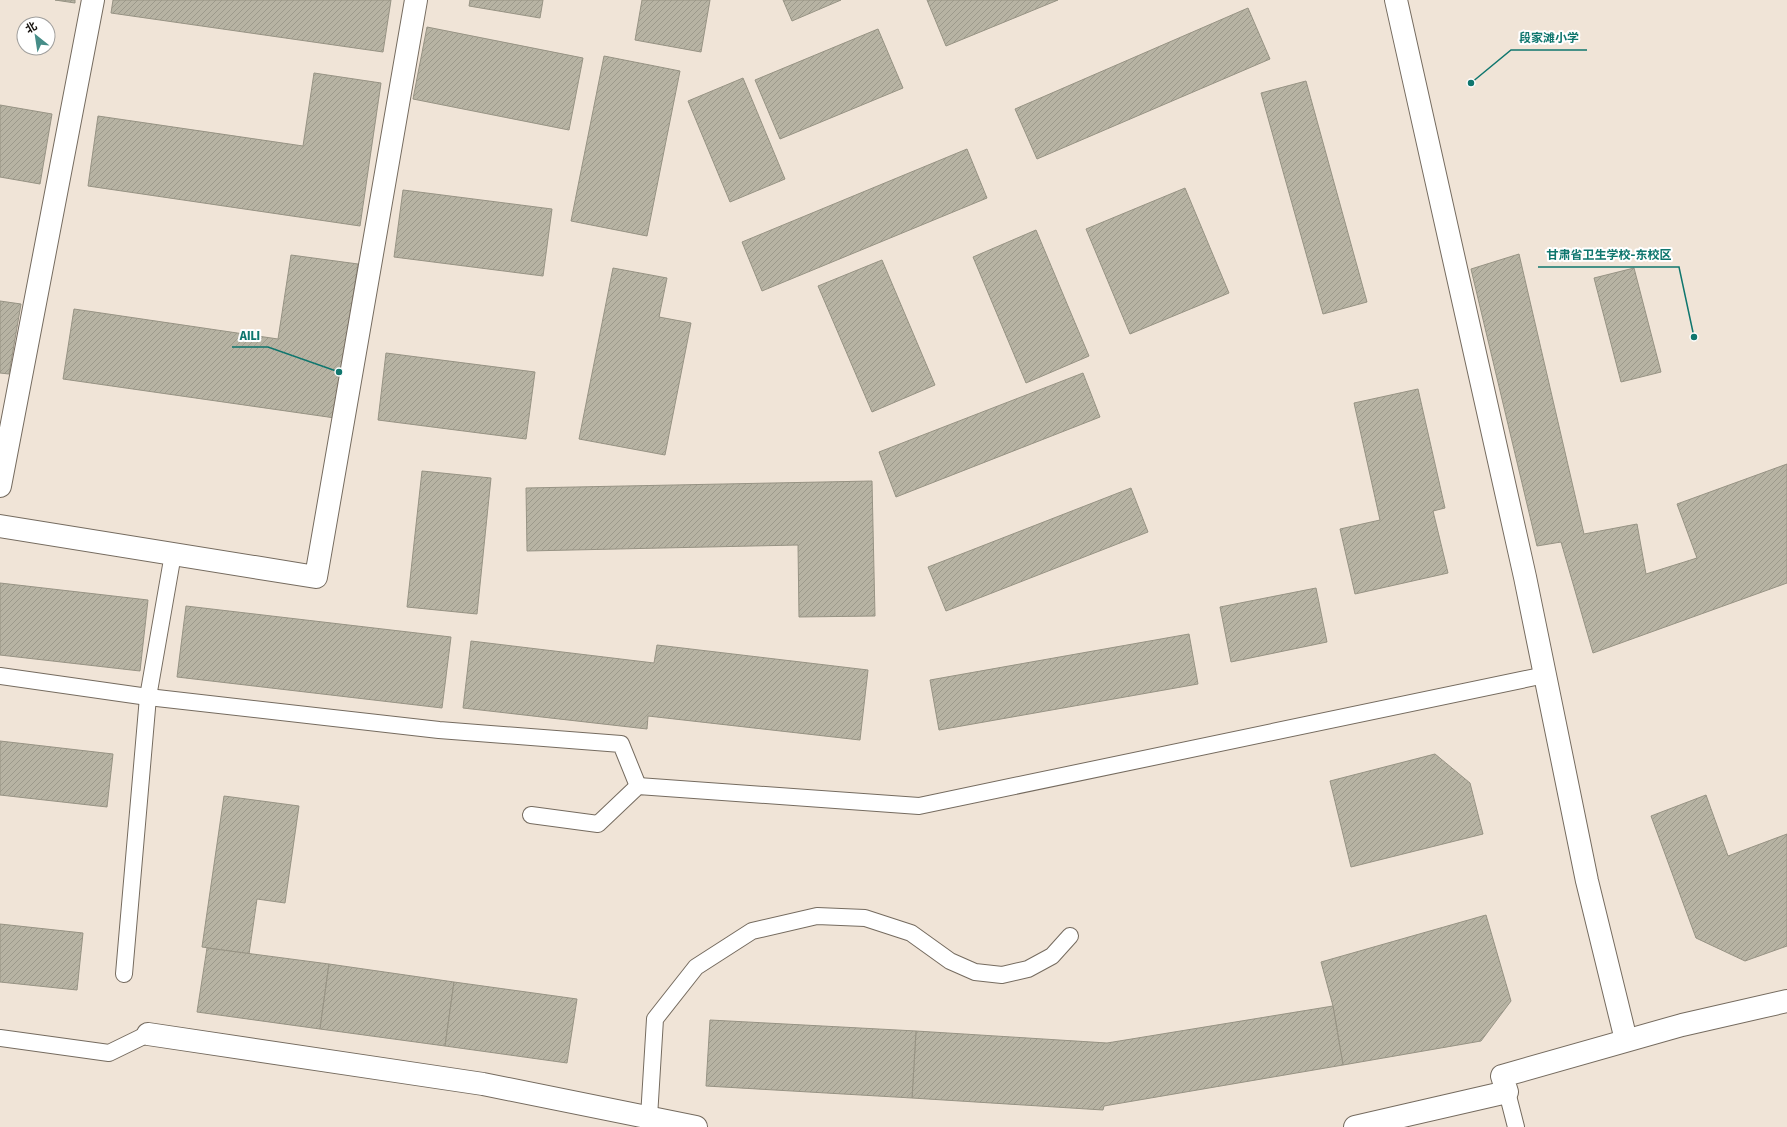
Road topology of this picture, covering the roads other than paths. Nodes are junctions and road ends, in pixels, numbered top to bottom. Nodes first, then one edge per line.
1 (92, 0) edge
2 (416, 0) edge
3 (1396, 0) edge
4 (0, 486) edge
5 (0, 526) edge
6 (173, 554) junction
7 (1545, 675) junction
8 (0, 676) edge
9 (148, 697) junction
10 (638, 786) junction
11 (531, 815) dead end
12 (1070, 936) dead end
13 (124, 974) dead end
14 (1787, 1001) edge
15 (148, 1034) joint
16 (0, 1038) edge
17 (1626, 1040) junction
18 (1507, 1092) junction
19 (649, 1117) junction
20 (696, 1127) edge
21 (1355, 1127) edge
22 (1516, 1127) edge

1 - 4 street
2 - 6 street
3 - 7 street
5 - 6 street
6 - 9 lane
7 - 10 lane
7 - 17 street
8 - 9 lane
9 - 10 lane
9 - 13 lane
10 - 11 lane
12 - 19 lane
14 - 17 street
15 - 16 lane
15 - 19 street
17 - 18 street
18 - 21 street
18 - 22 lane
19 - 20 street

